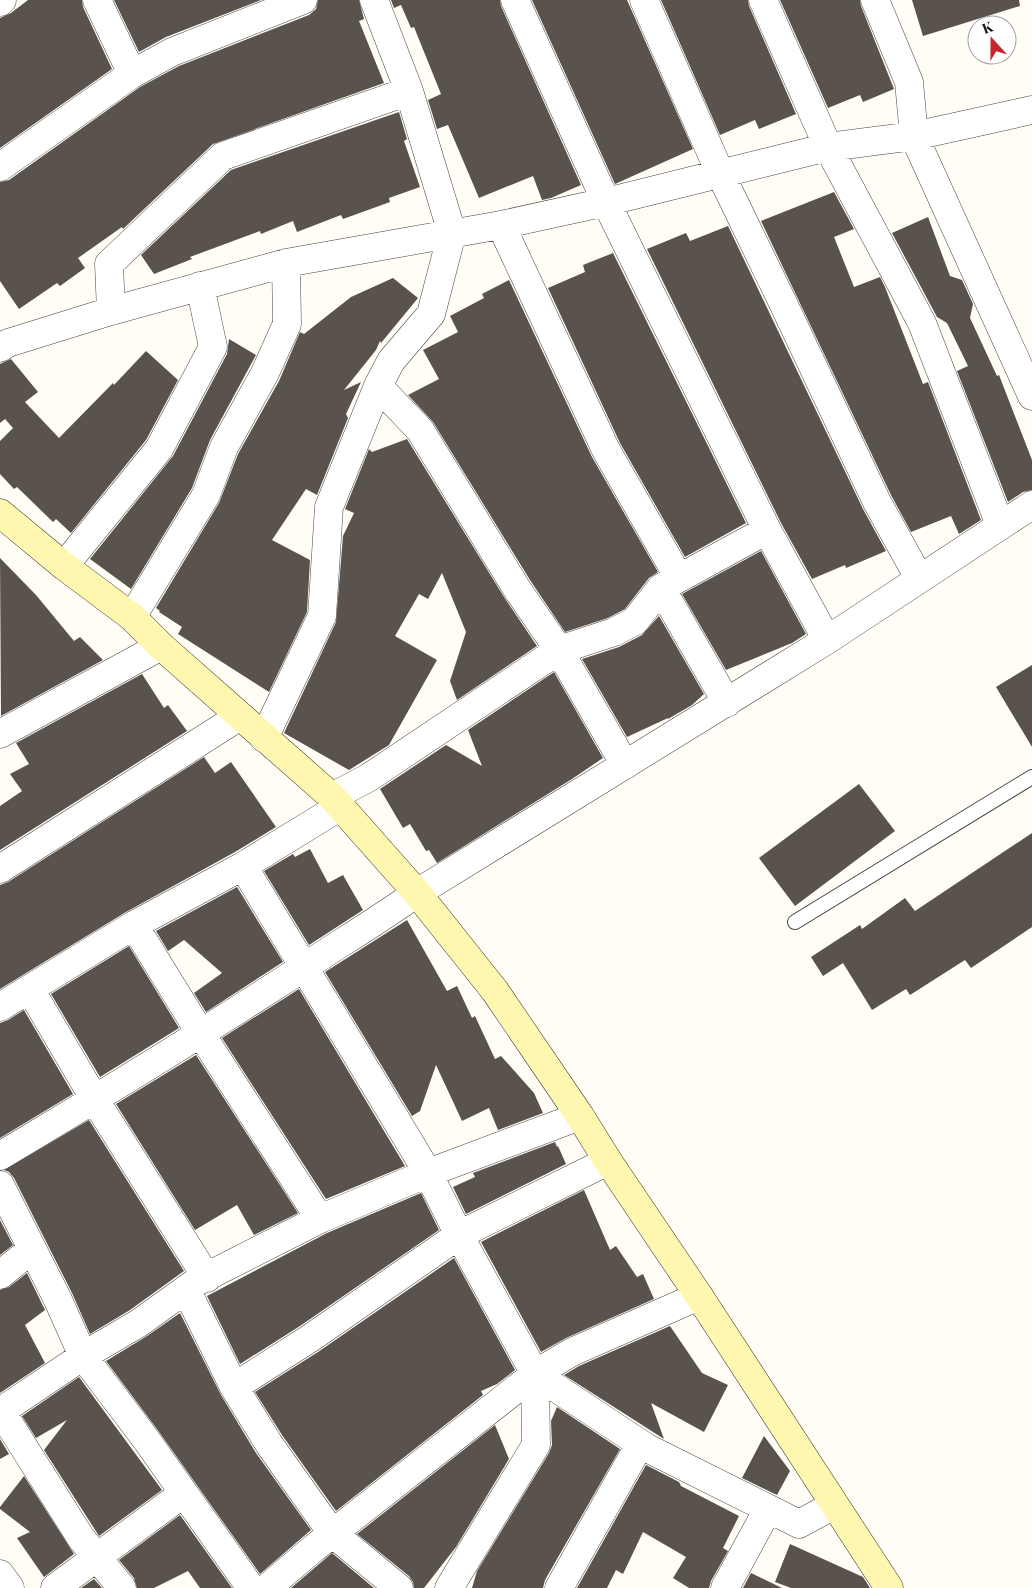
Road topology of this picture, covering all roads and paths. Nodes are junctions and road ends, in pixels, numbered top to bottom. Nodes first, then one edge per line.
1 (97, 0) edge
2 (304, 0) edge
3 (374, 0) edge
4 (515, 0) edge
5 (644, 0) edge
6 (763, 0) edge
7 (875, 0) edge
8 (132, 74) junction
9 (409, 91) junction
10 (1032, 110) edge
11 (914, 136) junction
12 (828, 147) junction
13 (0, 167) edge
14 (720, 173) junction
15 (606, 202) junction
16 (501, 225) junction
17 (452, 233) junction
18 (286, 263) junction
19 (200, 286) junction
20 (111, 311) junction
21 (3, 341) edge
22 (378, 386) junction
23 (1032, 396) edge
24 (1032, 505) edge
25 (0, 514) edge
26 (1000, 525) junction
27 (767, 530) junction
28 (64, 566) junction
29 (919, 578) junction
30 (670, 583) junction
31 (132, 618) junction
32 (827, 640) junction
33 (161, 646) junction
34 (559, 650) junction
35 (727, 703) junction
36 (240, 716) junction
37 (3, 725) edge
38 (264, 738) junction
39 (625, 765) junction
40 (1032, 776) edge
41 (337, 801) junction
42 (243, 866) junction
43 (0, 869) edge
44 (417, 893) junction
45 (795, 922) dead end
46 (134, 925) junction
47 (304, 968) junction
48 (30, 989) junction
49 (0, 1007) edge
50 (201, 1034) junction
51 (95, 1100) junction
52 (580, 1116) junction
53 (0, 1156) edge
54 (608, 1161) junction
55 (428, 1173) junction
56 (0, 1185) edge
57 (320, 1218) junction
58 (459, 1235) junction
59 (32, 1249) junction
60 (0, 1274) edge
61 (196, 1283) junction
62 (699, 1296) junction
63 (83, 1356) junction
64 (535, 1374) junction
65 (234, 1387) junction
66 (0, 1411) edge
67 (640, 1444) junction
68 (184, 1493) junction
69 (834, 1505) junction
70 (768, 1509) junction
71 (332, 1533) junction
72 (97, 1556) junction
73 (0, 1574) edge
74 (884, 1586) edge
75 (10, 1588) edge
76 (55, 1588) edge
77 (122, 1588) edge
78 (251, 1588) edge
79 (267, 1588) edge
80 (399, 1588) edge
81 (448, 1588) edge
82 (559, 1588) edge
83 (725, 1588) edge

1 - 8 street
2 - 8 street
3 - 9 street
4 - 15 street
5 - 14 street
6 - 12 street
7 - 11 street
8 - 13 street
9 - 17 street
9 - 20 street
10 - 11 street
11 - 12 street
11 - 23 street
12 - 14 street
12 - 26 street
14 - 15 street
14 - 29 street
15 - 16 street
15 - 27 street
16 - 17 street
16 - 30 street
17 - 18 street
17 - 22 street
18 - 19 street
18 - 31 street
19 - 20 street
19 - 28 street
20 - 21 street
22 - 34 street
22 - 38 street
24 - 26 street
25 - 28 main road
26 - 29 street
27 - 30 street
27 - 32 street
28 - 31 main road
29 - 32 street
30 - 34 street
30 - 35 street
31 - 33 main road
32 - 35 street
33 - 36 main road
33 - 37 street
34 - 39 street
34 - 41 street
35 - 39 street
36 - 38 main road
36 - 43 street
38 - 41 main road
39 - 44 street
40 - 45 lane
41 - 42 street
41 - 44 main road
42 - 46 street
42 - 47 street
44 - 47 street
44 - 52 main road
46 - 48 street
46 - 50 street
47 - 50 street
47 - 55 street
48 - 49 street
48 - 51 street
50 - 51 street
50 - 57 street
51 - 53 street
51 - 61 street
52 - 54 main road
52 - 55 street
54 - 58 street
54 - 62 main road
55 - 57 street
55 - 58 street
56 - 59 street
57 - 61 street
58 - 64 street
58 - 65 street
59 - 60 street
59 - 63 street
61 - 63 street
61 - 65 street
62 - 64 street
62 - 69 main road
63 - 66 street
63 - 68 street
64 - 67 street
64 - 71 street
64 - 81 street
65 - 71 street
66 - 72 street
67 - 70 street
67 - 82 street
68 - 72 street
68 - 78 street
69 - 70 street
69 - 74 main road
70 - 83 street
71 - 79 street
71 - 80 street
72 - 76 street
72 - 77 street
73 - 75 street

